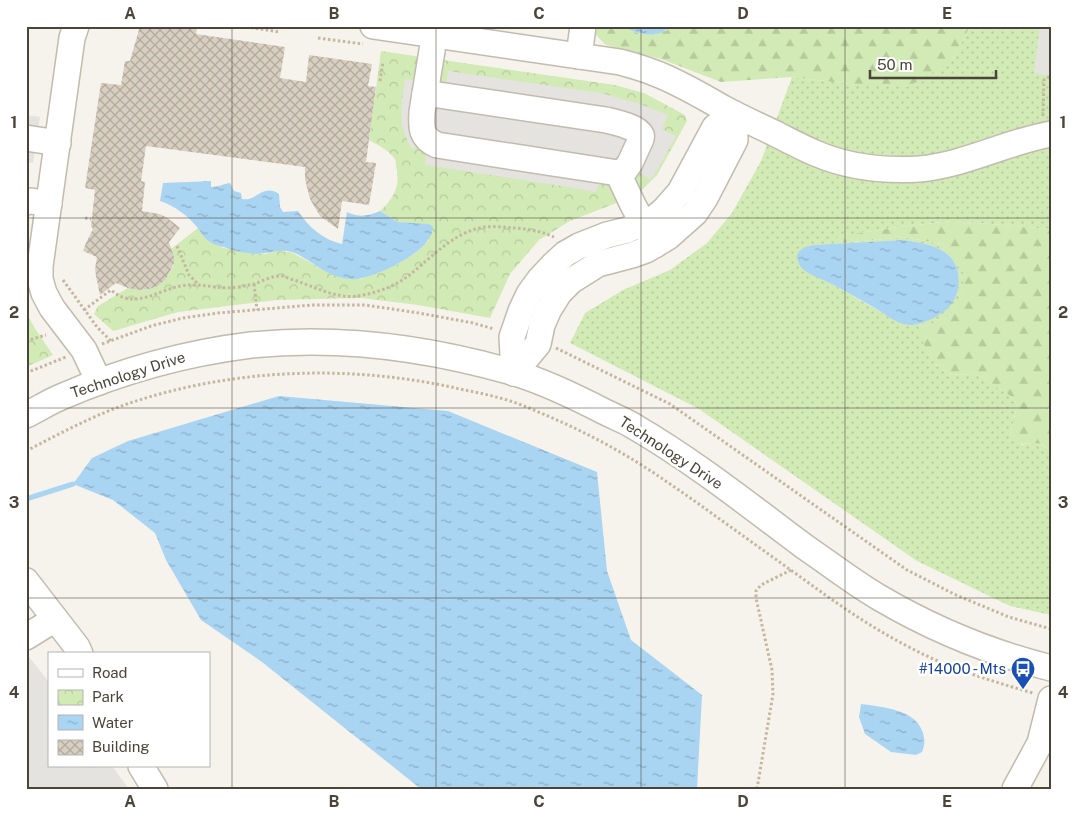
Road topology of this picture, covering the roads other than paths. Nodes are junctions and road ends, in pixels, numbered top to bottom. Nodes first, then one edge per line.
1 (76, 26) edge
2 (373, 26) edge
3 (583, 26) edge
4 (436, 31) edge
5 (579, 56) junction
6 (425, 93) junction
7 (734, 114) junction
8 (1047, 127) edge
9 (26, 138) edge
10 (58, 143) junction
11 (618, 172) junction
12 (38, 203) edge
13 (643, 223) junction
14 (655, 245) junction
15 (514, 373) junction
16 (100, 382) junction
17 (26, 415) edge
18 (26, 580) edge
19 (55, 620) junction
20 (26, 637) edge
21 (79, 652) edge
22 (1051, 668) edge
23 (1046, 697) edge
24 (141, 768) edge
25 (155, 789) edge
26 (1015, 789) edge

1 - 10 street
2 - 4 street
3 - 5 street
4 - 5 street
4 - 6 street
5 - 7 street
6 - 11 street
6 - 11 street
7 - 8 street
7 - 13 street
7 - 14 street
9 - 10 street
10 - 12 street
11 - 13 street
12 - 16 street
13 - 14 street
13 - 15 street
14 - 15 street
15 - 16 street, Technology Drive
15 - 22 street, Technology Drive
16 - 17 street, Technology Drive
18 - 19 street
19 - 20 street
19 - 21 street
23 - 26 street
24 - 25 street

